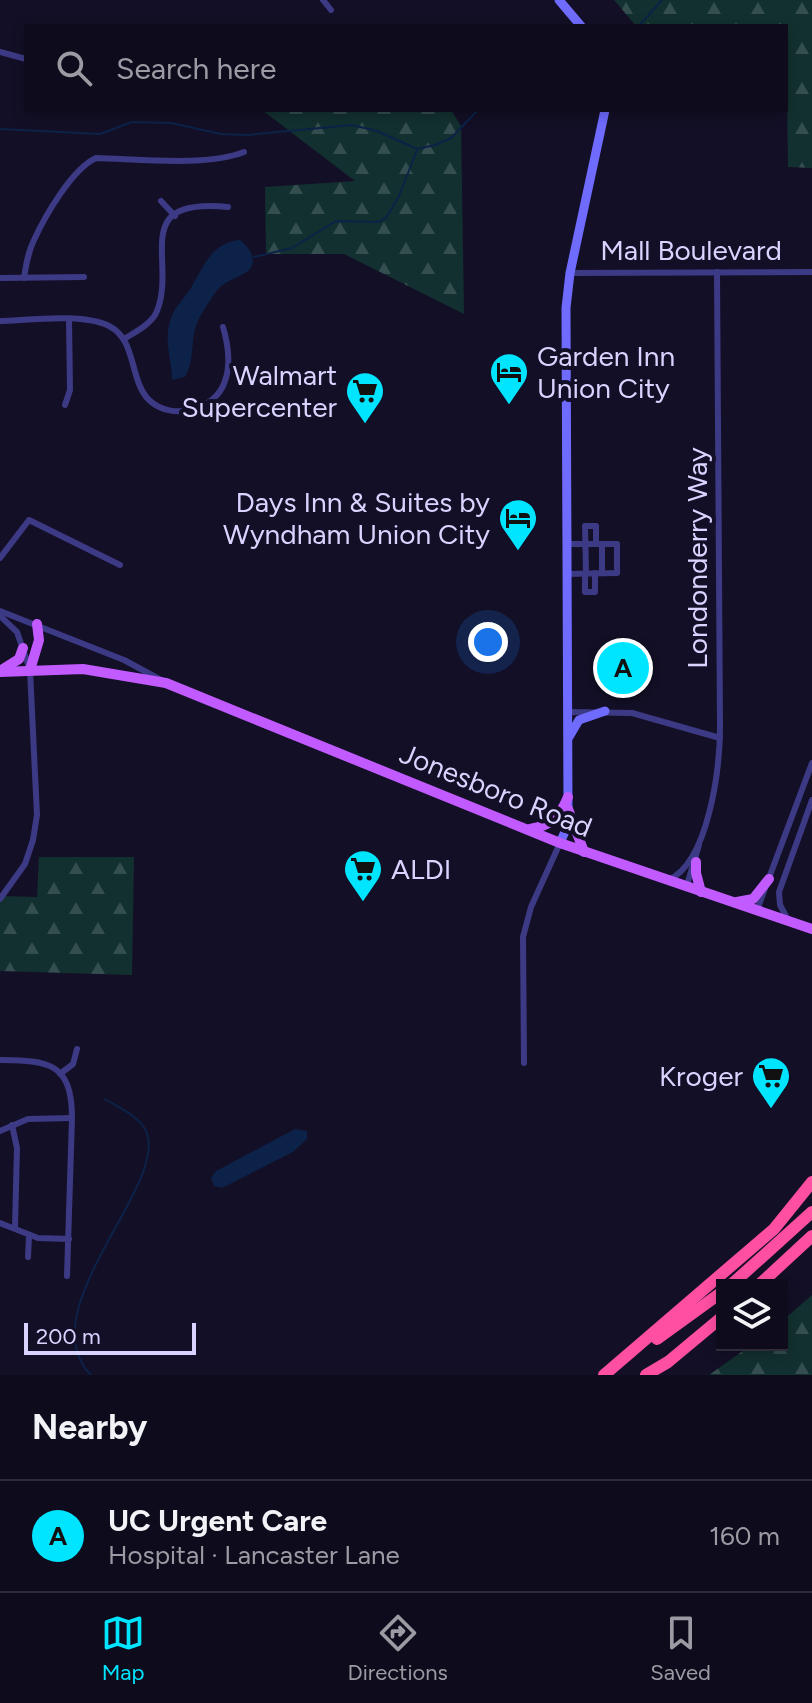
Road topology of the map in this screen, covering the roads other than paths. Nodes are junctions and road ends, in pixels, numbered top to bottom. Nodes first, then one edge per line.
1 (323, 0) edge
2 (559, 0) edge
3 (331, 10) dead end
4 (579, 24) edge
5 (0, 52) edge
6 (24, 58) edge
7 (605, 112) edge
8 (244, 152) dead end
9 (72, 180) junction
10 (82, 186) dead end
11 (161, 201) dead end
12 (228, 207) dead end
13 (175, 216) junction
14 (717, 272) junction
15 (812, 272) edge
16 (570, 273) junction
17 (84, 277) dead end
18 (0, 278) edge
19 (24, 278) junction
20 (69, 320) junction
21 (0, 321) edge
22 (223, 327) dead end
23 (124, 339) junction
24 (65, 405) dead end
25 (566, 544) junction
26 (586, 544) junction
27 (599, 544) junction
28 (0, 558) edge
29 (120, 565) dead end
30 (586, 573) junction
31 (599, 573) junction
32 (566, 574) junction
33 (0, 613) edge
34 (37, 624) junction
35 (23, 648) junction
36 (30, 670) junction
37 (0, 671) edge
38 (166, 683) junction
39 (605, 711) junction
40 (567, 712) junction
41 (720, 738) junction
42 (567, 740) junction
43 (812, 763) edge
44 (812, 800) edge
45 (568, 803) junction
46 (528, 830) junction
47 (700, 841) junction
48 (560, 843) junction
49 (584, 852) junction
50 (696, 862) junction
51 (769, 879) junction
52 (667, 881) junction
53 (686, 888) junction
54 (701, 892) junction
55 (0, 899) edge
56 (734, 903) junction
57 (757, 910) junction
58 (788, 921) junction
59 (812, 929) edge
60 (77, 1049) dead end
61 (0, 1060) edge
62 (524, 1063) dead end
63 (60, 1074) junction
64 (72, 1118) junction
65 (12, 1125) junction
66 (0, 1131) edge
67 (812, 1182) edge
68 (812, 1212) edge
69 (0, 1223) edge
70 (15, 1227) junction
71 (29, 1236) junction
72 (69, 1239) junction
73 (809, 1240) edge
74 (28, 1257) dead end
75 (67, 1276) dead end
76 (738, 1279) edge
77 (766, 1279) edge
78 (716, 1296) edge
79 (716, 1322) edge
80 (604, 1375) edge
81 (646, 1375) edge

1 - 3 street
2 - 4 street
5 - 6 street
7 - 16 street
8 - 9 street
9 - 10 street
9 - 19 street
11 - 13 street
12 - 13 street
13 - 23 street
14 - 15 street, Mall Boulevard
14 - 16 street, Mall Boulevard
14 - 41 street, Londonderry Way
16 - 25 street
17 - 19 street
18 - 19 street
20 - 21 street
20 - 23 street
20 - 24 street
22 - 23 street
25 - 26 street
25 - 32 street
26 - 27 street
26 - 27 street
26 - 30 street
27 - 31 street
27 - 31 street
28 - 29 street
30 - 31 street
30 - 31 street
30 - 32 street
32 - 40 street
33 - 34 street, Jonesboro Road
33 - 35 street, Jonesboro Road
34 - 36 main road
34 - 38 street, Jonesboro Road
35 - 36 street, Jonesboro Road
35 - 37 main road
36 - 37 main road
36 - 38 main road, Jonesboro Road
36 - 55 street
38 - 46 main road, Jonesboro Road
39 - 40 street
39 - 41 street
39 - 42 street
40 - 42 street
41 - 47 street, Londonderry Way
42 - 45 street
43 - 51 street
44 - 58 street
45 - 46 main road
45 - 48 street
45 - 49 main road
46 - 48 main road, Jonesboro Road
47 - 50 street, Londonderry Way
47 - 52 street, Londonderry Way
48 - 49 main road, Jonesboro Road
48 - 62 street
49 - 52 main road, Jonesboro Road
50 - 53 street, Londonderry Way
50 - 54 main road
51 - 56 main road
51 - 57 street
52 - 53 main road, Jonesboro Road
53 - 54 main road, Jonesboro Road
54 - 56 main road, Jonesboro Road
56 - 57 main road, Jonesboro Road
57 - 58 main road, Jonesboro Road
58 - 59 main road, Jonesboro Road
60 - 63 street
61 - 63 street
63 - 64 street
64 - 65 street
64 - 72 street
65 - 66 street
65 - 70 street
67 - 80 highway
68 - 76 highway
69 - 70 street
70 - 71 street
71 - 72 street
71 - 74 street
72 - 75 street
73 - 77 highway
78 - 80 highway
79 - 81 highway

